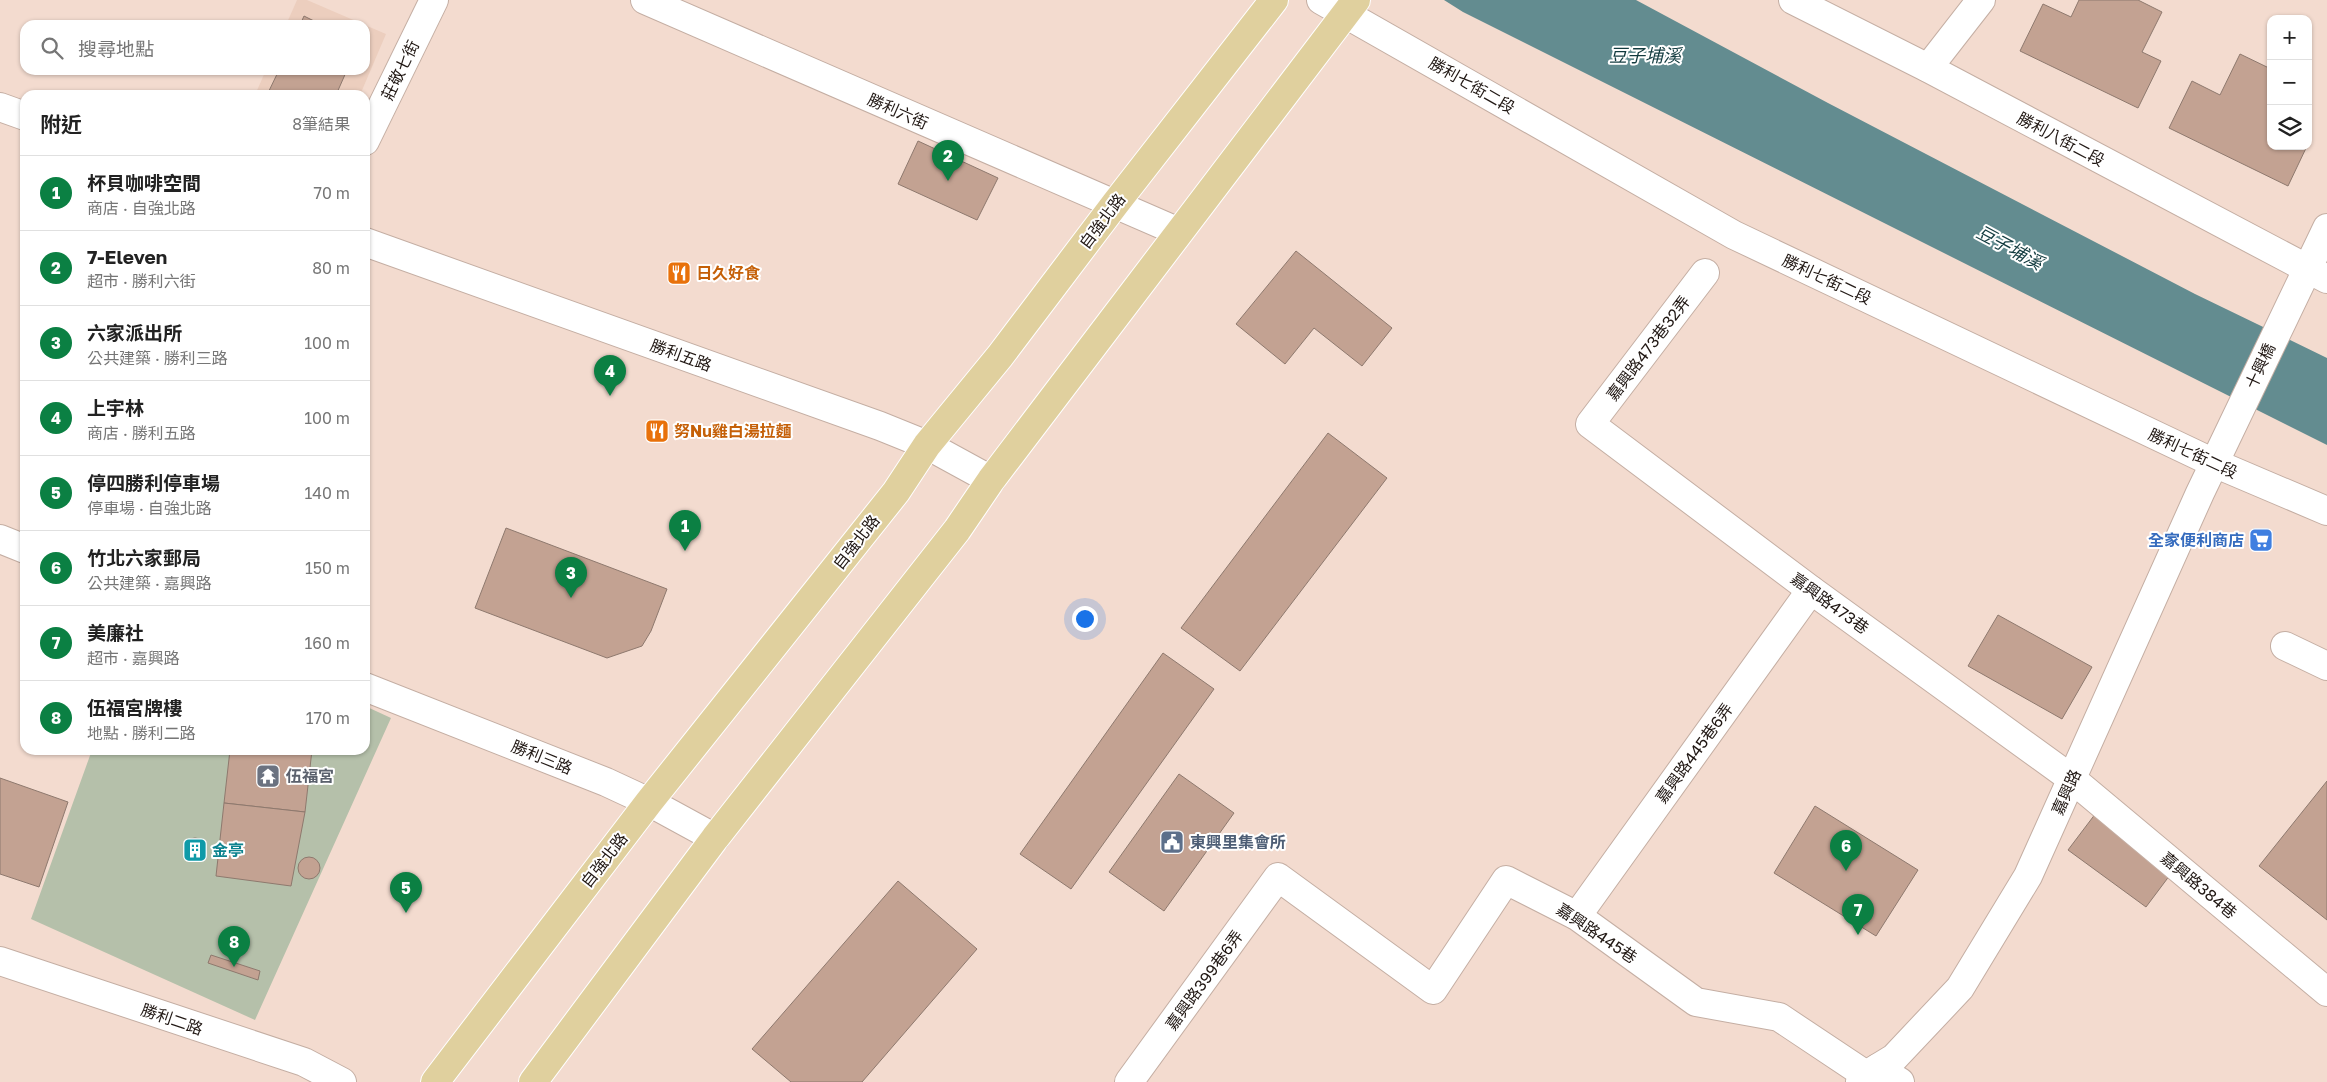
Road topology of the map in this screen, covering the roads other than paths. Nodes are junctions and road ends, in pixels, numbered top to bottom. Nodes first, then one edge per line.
1 (434, 0) edge
2 (644, 0) edge
3 (1274, 0) edge
4 (1321, 0) edge
5 (1794, 0) edge
6 (1981, 0) edge
7 (1350, 7) edge
8 (1928, 68) junction
9 (0, 107) edge
10 (20, 114) edge
11 (370, 131) edge
12 (1115, 204) junction
13 (2327, 228) edge
14 (1179, 232) junction
15 (370, 244) edge
16 (1705, 273) dead end
17 (2316, 274) edge
18 (1590, 424) joint
19 (927, 445) junction
20 (2214, 463) junction
21 (991, 480) junction
22 (2327, 511) edge
23 (0, 539) edge
24 (20, 547) edge
25 (1811, 590) junction
26 (2285, 646) dead end
27 (2327, 666) edge
28 (370, 689) edge
29 (2072, 779) junction
30 (649, 802) junction
31 (715, 838) junction
32 (1278, 878) joint
33 (1577, 916) junction
34 (0, 961) edge
35 (2327, 992) edge
36 (1876, 1077) edge
37 (342, 1082) edge
38 (435, 1082) edge
39 (533, 1082) edge
40 (1129, 1082) edge

1 - 11 street, 莊敬七街
2 - 12 street, 勝利六街
3 - 12 main road, 自強北路
4 - 7 street, 勝利七街二段
5 - 8 street, 勝利八街二段
6 - 8 street
7 - 14 main road
7 - 20 street, 勝利七街二段
8 - 17 street, 勝利八街二段
9 - 10 street
12 - 14 street, 勝利六街
12 - 19 main road, 自強北路
13 - 17 street
14 - 21 main road
15 - 19 street, 勝利五路
16 - 18 street, 嘉興路473巷32弄
17 - 20 street, 十興橋
18 - 25 street, 嘉興路473巷
19 - 21 street, 勝利五路
19 - 30 main road, 自強北路
20 - 22 street, 勝利七街二段
20 - 29 street, 嘉興路
21 - 31 main road
23 - 24 street
25 - 29 street, 嘉興路473巷
25 - 33 street, 嘉興路445巷6弄
26 - 27 street
28 - 30 street, 勝利三路
29 - 35 street, 嘉興路384巷
29 - 36 street, 嘉興路
30 - 31 street, 勝利三路
30 - 38 main road, 自強北路
31 - 39 main road
32 - 33 street, 嘉興路445巷
32 - 40 street, 嘉興路399巷6弄
33 - 36 street, 嘉興路445巷
34 - 37 street, 勝利二路

